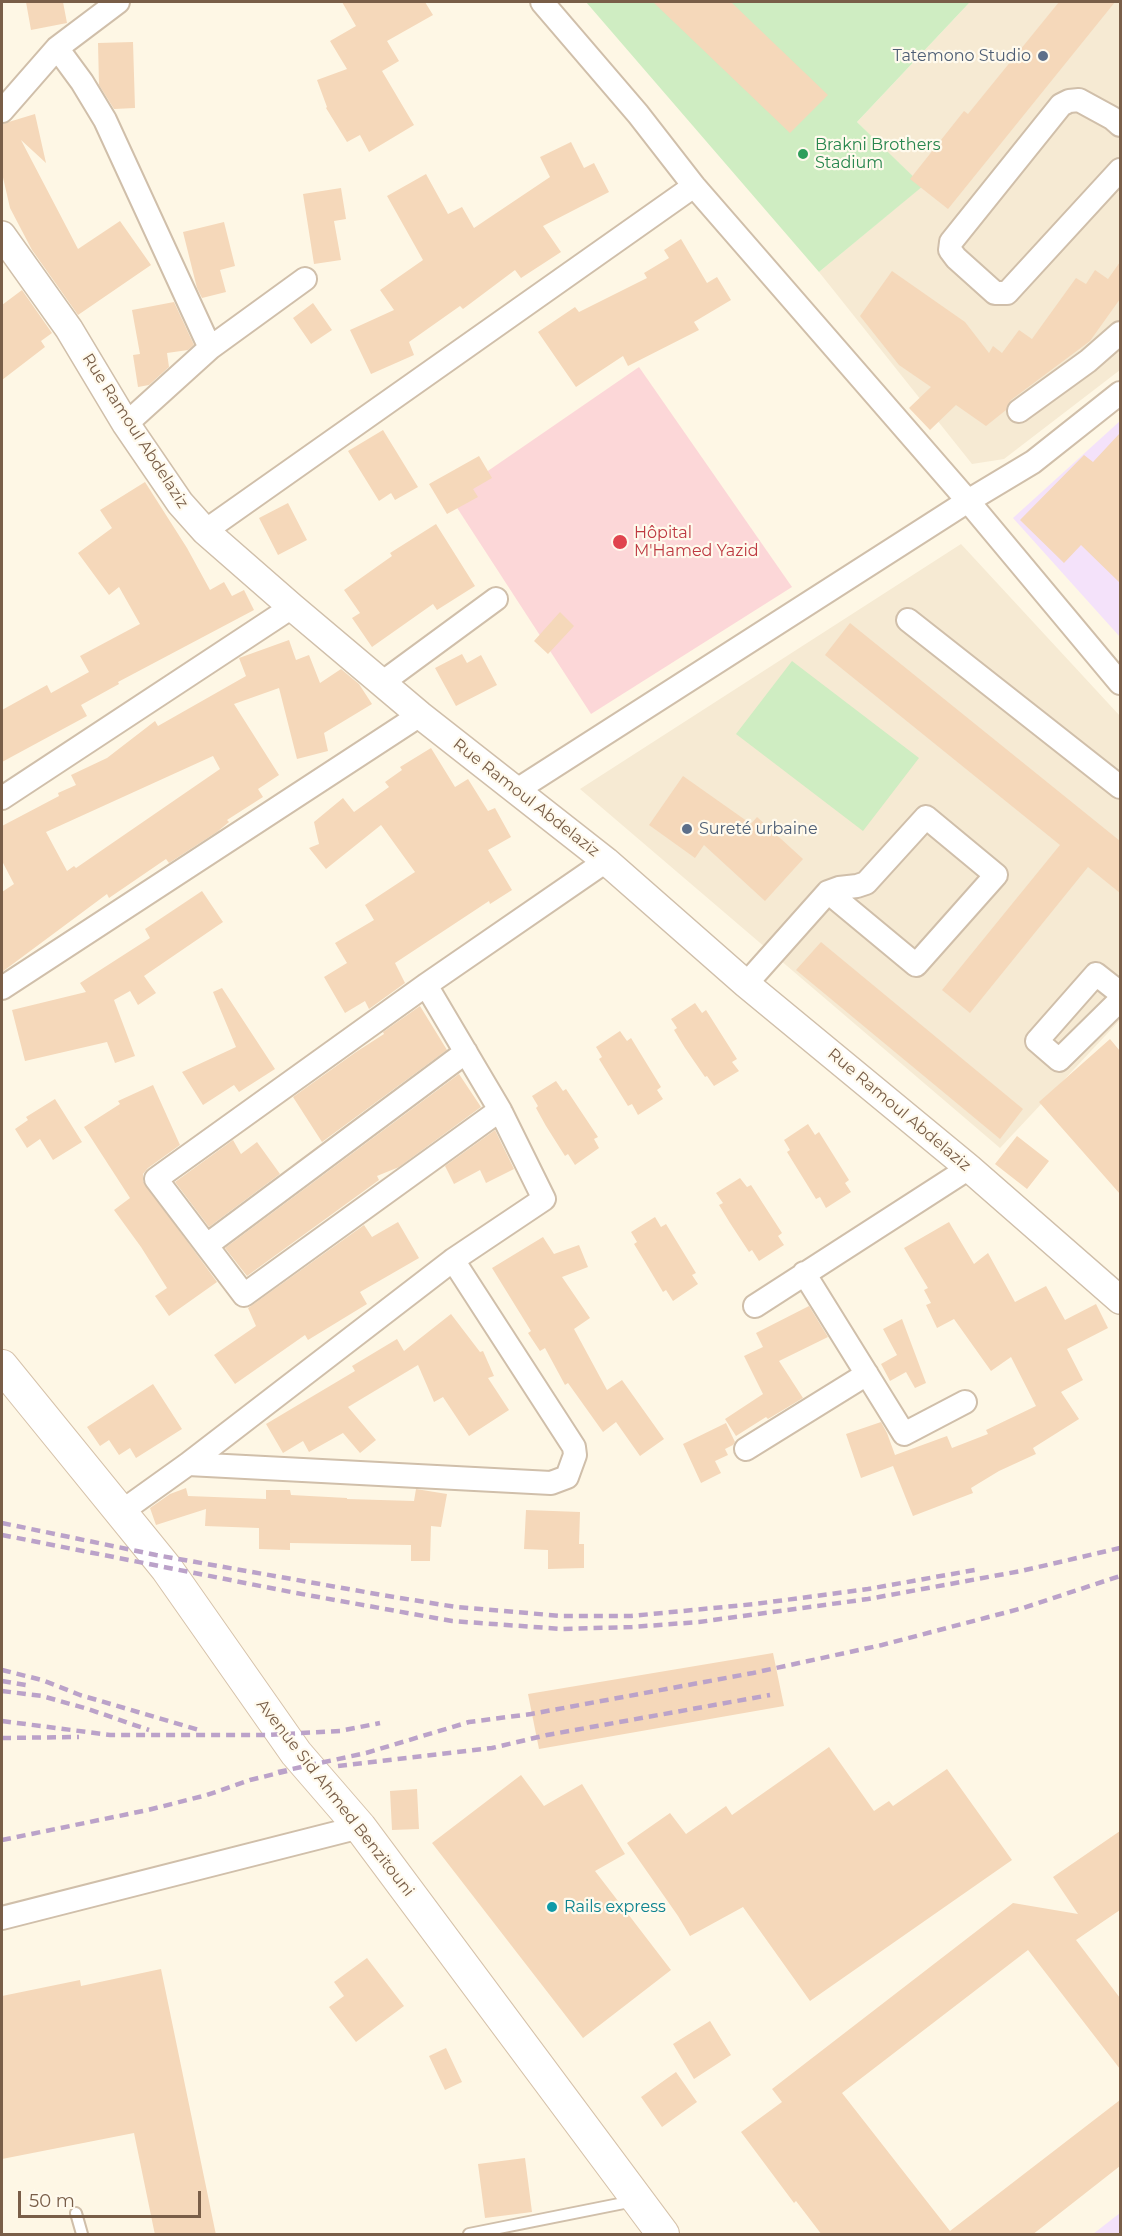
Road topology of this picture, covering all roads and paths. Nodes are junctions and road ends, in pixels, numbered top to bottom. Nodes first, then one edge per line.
1 (118, 2) edge
2 (542, 2) edge
3 (57, 48) junction
4 (2, 111) edge
5 (1118, 117) edge
6 (1120, 170) edge
7 (694, 186) junction
8 (2, 235) edge
9 (304, 279) dead end
10 (1120, 333) edge
11 (210, 348) junction
12 (1120, 393) edge
13 (1019, 411) dead end
14 (126, 424) junction
15 (968, 501) junction
16 (205, 531) junction
17 (496, 599) dead end
18 (292, 607) junction
19 (908, 620) dead end
20 (383, 682) junction
21 (1120, 683) edge
22 (420, 715) junction
23 (1120, 787) edge
24 (518, 790) junction
25 (2, 798) edge
26 (606, 861) junction
27 (828, 892) junction
28 (747, 984) junction
29 (426, 985) junction
30 (2, 988) edge
31 (1120, 993) edge
32 (1120, 1000) edge
33 (466, 1052) junction
34 (500, 1110) junction
35 (969, 1168) junction
36 (207, 1245) junction
37 (453, 1260) junction
38 (804, 1273) junction
39 (1120, 1300) edge
40 (755, 1306) dead end
41 (2, 1366) edge
42 (867, 1374) junction
43 (965, 1402) dead end
44 (746, 1449) dead end
45 (188, 1464) junction
46 (121, 1512) junction
47 (360, 1827) junction
48 (2, 1918) edge
49 (638, 2201) junction
50 (76, 2213) dead end
51 (491, 2232) edge
52 (82, 2235) edge
53 (470, 2235) edge
54 (663, 2235) edge

1 - 3 street
2 - 7 street
3 - 4 street
3 - 11 street
5 - 6 street
7 - 15 street
7 - 16 street
8 - 14 street, Rue Ramoul Abdelaziz
9 - 11 street
10 - 13 street
11 - 14 street
12 - 15 street
14 - 16 street, Rue Ramoul Abdelaziz
15 - 21 street
15 - 24 street
16 - 18 street, Rue Ramoul Abdelaziz
17 - 20 street
18 - 20 street, Rue Ramoul Abdelaziz
18 - 25 street
19 - 23 street
20 - 22 street, Rue Ramoul Abdelaziz
22 - 24 street, Rue Ramoul Abdelaziz
22 - 30 street
24 - 26 street, Rue Ramoul Abdelaziz
26 - 28 street, Rue Ramoul Abdelaziz
26 - 29 street
27 - 27 street
27 - 28 street
28 - 35 street, Rue Ramoul Abdelaziz
29 - 33 street
29 - 36 street
31 - 32 street
33 - 34 street
33 - 36 street
34 - 36 street
34 - 37 street
35 - 38 street
35 - 39 street, Rue Ramoul Abdelaziz
37 - 45 street
37 - 45 street
38 - 40 street
38 - 42 street
41 - 46 main road, Avenue Sid Ahmed Benzitouni
42 - 43 street
42 - 44 street
45 - 46 street
46 - 47 main road, Avenue Sid Ahmed Benzitouni
47 - 48 street
47 - 49 main road, Avenue Sid Ahmed Benzitouni
49 - 51 lane
49 - 54 main road, Avenue Sid Ahmed Benzitouni
50 - 52 lane
51 - 53 lane

